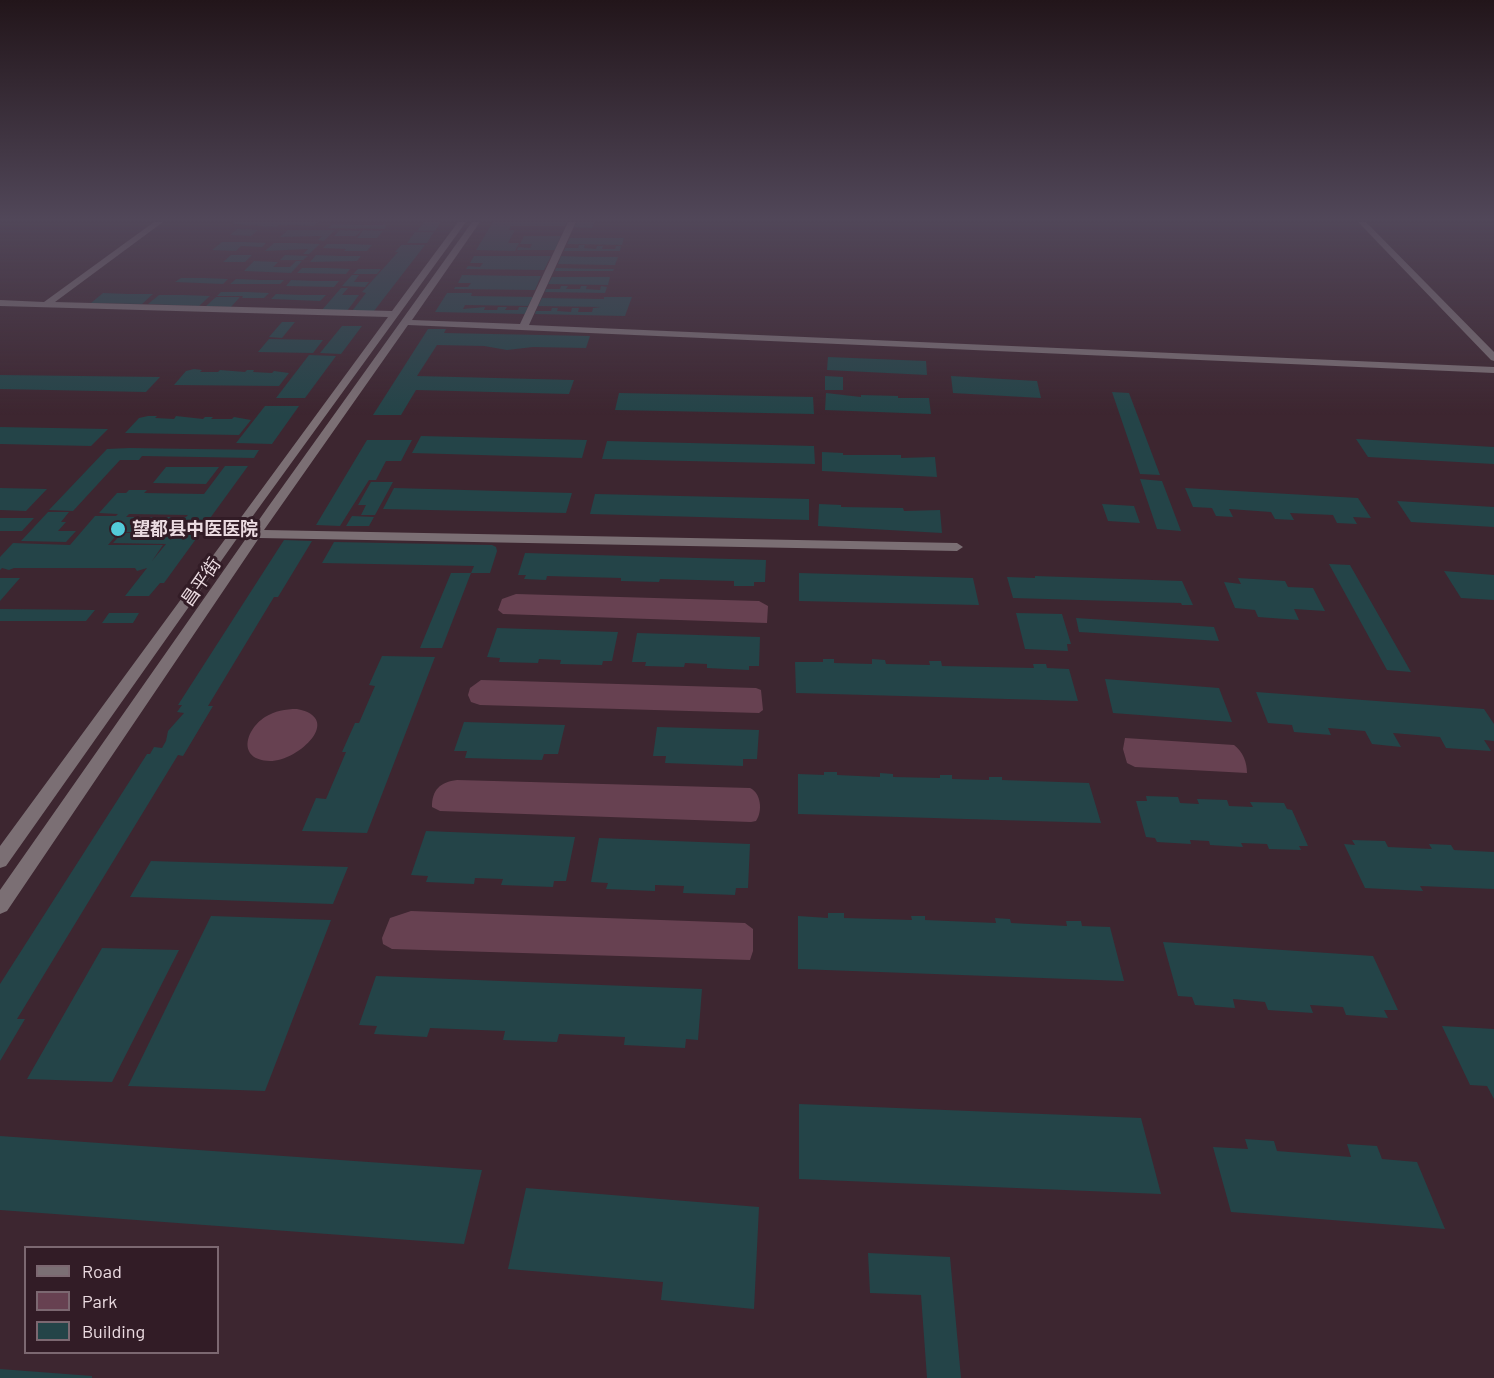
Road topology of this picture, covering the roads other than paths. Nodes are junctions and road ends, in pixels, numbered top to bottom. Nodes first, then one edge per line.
1 (70, 286) edge
2 (420, 286) edge
3 (425, 286) edge
4 (542, 286) edge
5 (1424, 286) edge
6 (0, 303) edge
7 (46, 304) junction
8 (400, 318) junction
9 (523, 328) junction
10 (1494, 358) edge
11 (1494, 370) edge
12 (256, 534) junction
13 (957, 547) dead end
14 (0, 860) edge
15 (0, 905) edge

1 - 7 street
2 - 8 street, 昌平街
3 - 8 street, 昌平街
4 - 9 street
5 - 10 street
6 - 7 street
7 - 8 street
8 - 9 street
8 - 12 street, 昌平街
8 - 14 street, 昌平街
9 - 11 street
12 - 13 street
12 - 15 street, 昌平街

